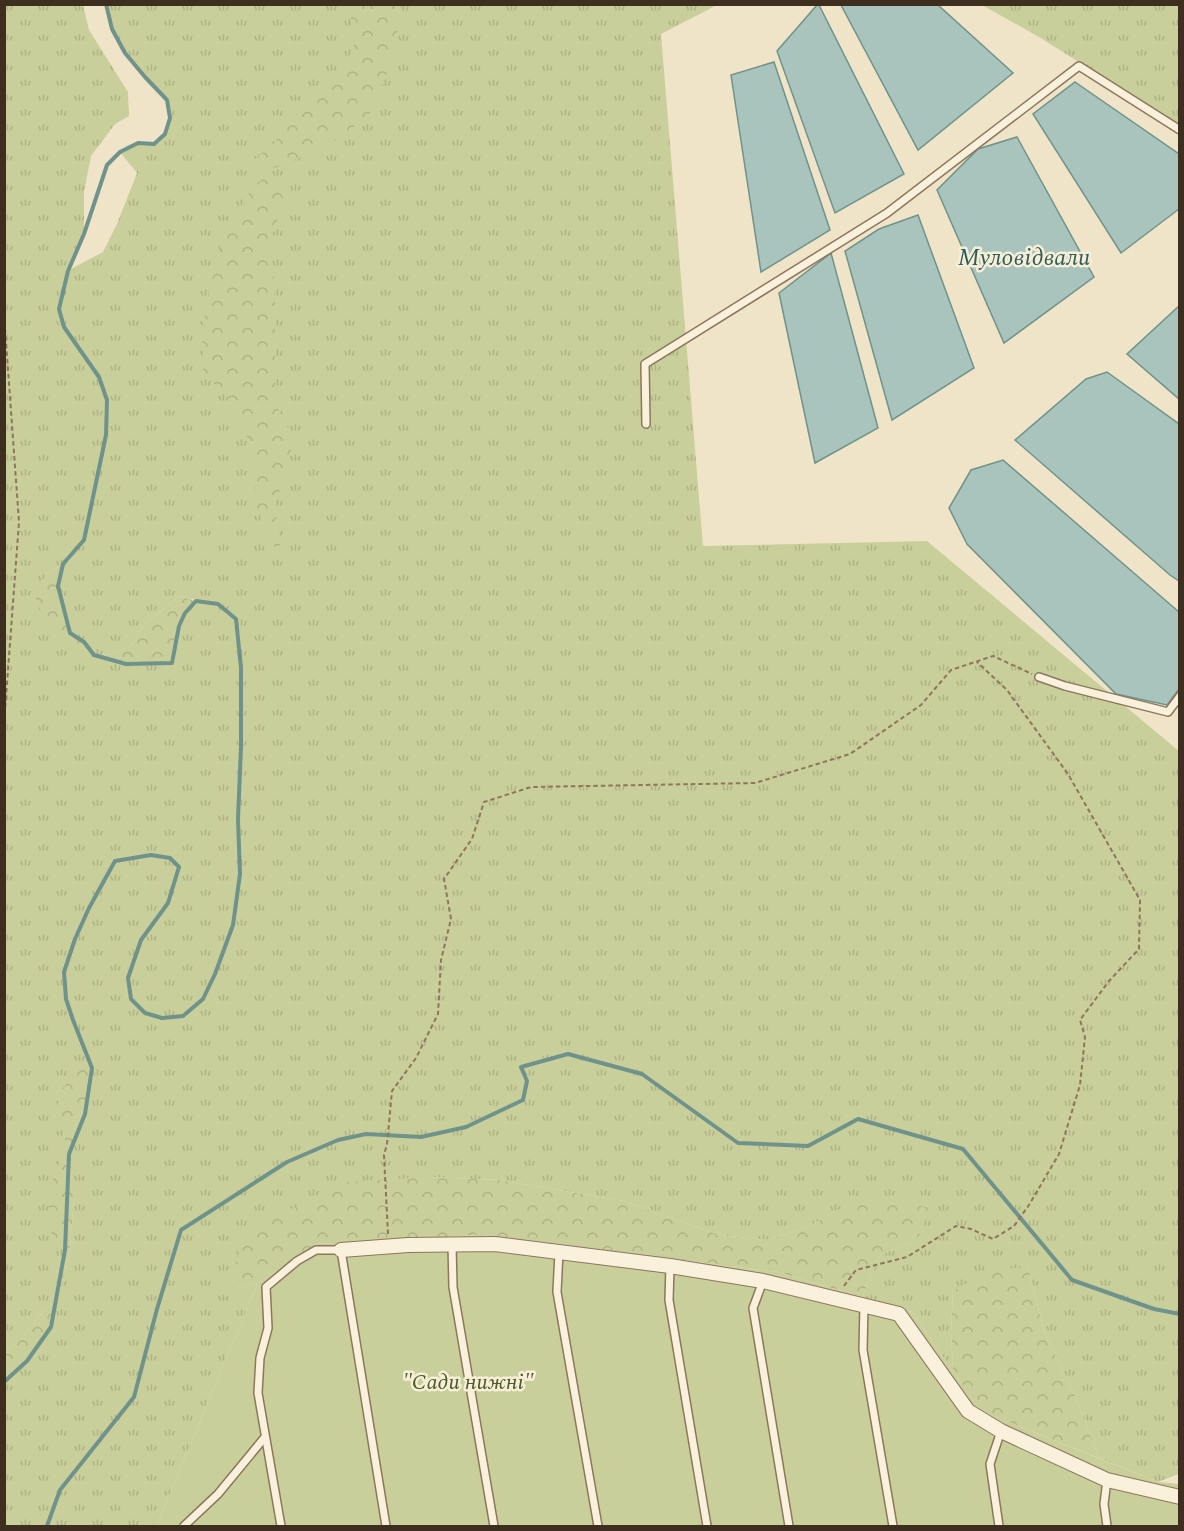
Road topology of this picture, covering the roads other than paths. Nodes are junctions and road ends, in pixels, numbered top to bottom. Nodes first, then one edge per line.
1 (1179, 130) edge
2 (646, 424) dead end
3 (1039, 677) road end
4 (1179, 696) edge
5 (453, 1244) junction
6 (341, 1250) junction
7 (559, 1252) junction
8 (670, 1266) junction
9 (763, 1281) junction
10 (864, 1305) junction
11 (1001, 1431) junction
12 (265, 1437) junction
13 (1107, 1480) junction
14 (1179, 1497) edge
15 (184, 1527) edge
16 (281, 1527) edge
17 (386, 1527) edge
18 (494, 1527) edge
19 (598, 1527) edge
20 (707, 1527) edge
21 (789, 1527) edge
22 (894, 1527) edge
23 (999, 1527) edge
24 (1107, 1527) edge

1 - 2 lane
3 - 4 lane
5 - 6 street
5 - 7 street
5 - 18 lane
6 - 12 lane
6 - 17 lane
7 - 8 street
7 - 19 lane
8 - 9 street
8 - 20 lane
9 - 10 street
9 - 21 lane
10 - 11 street
10 - 22 lane
11 - 13 street
11 - 23 lane
12 - 15 lane
12 - 16 lane
13 - 14 street
13 - 24 lane

